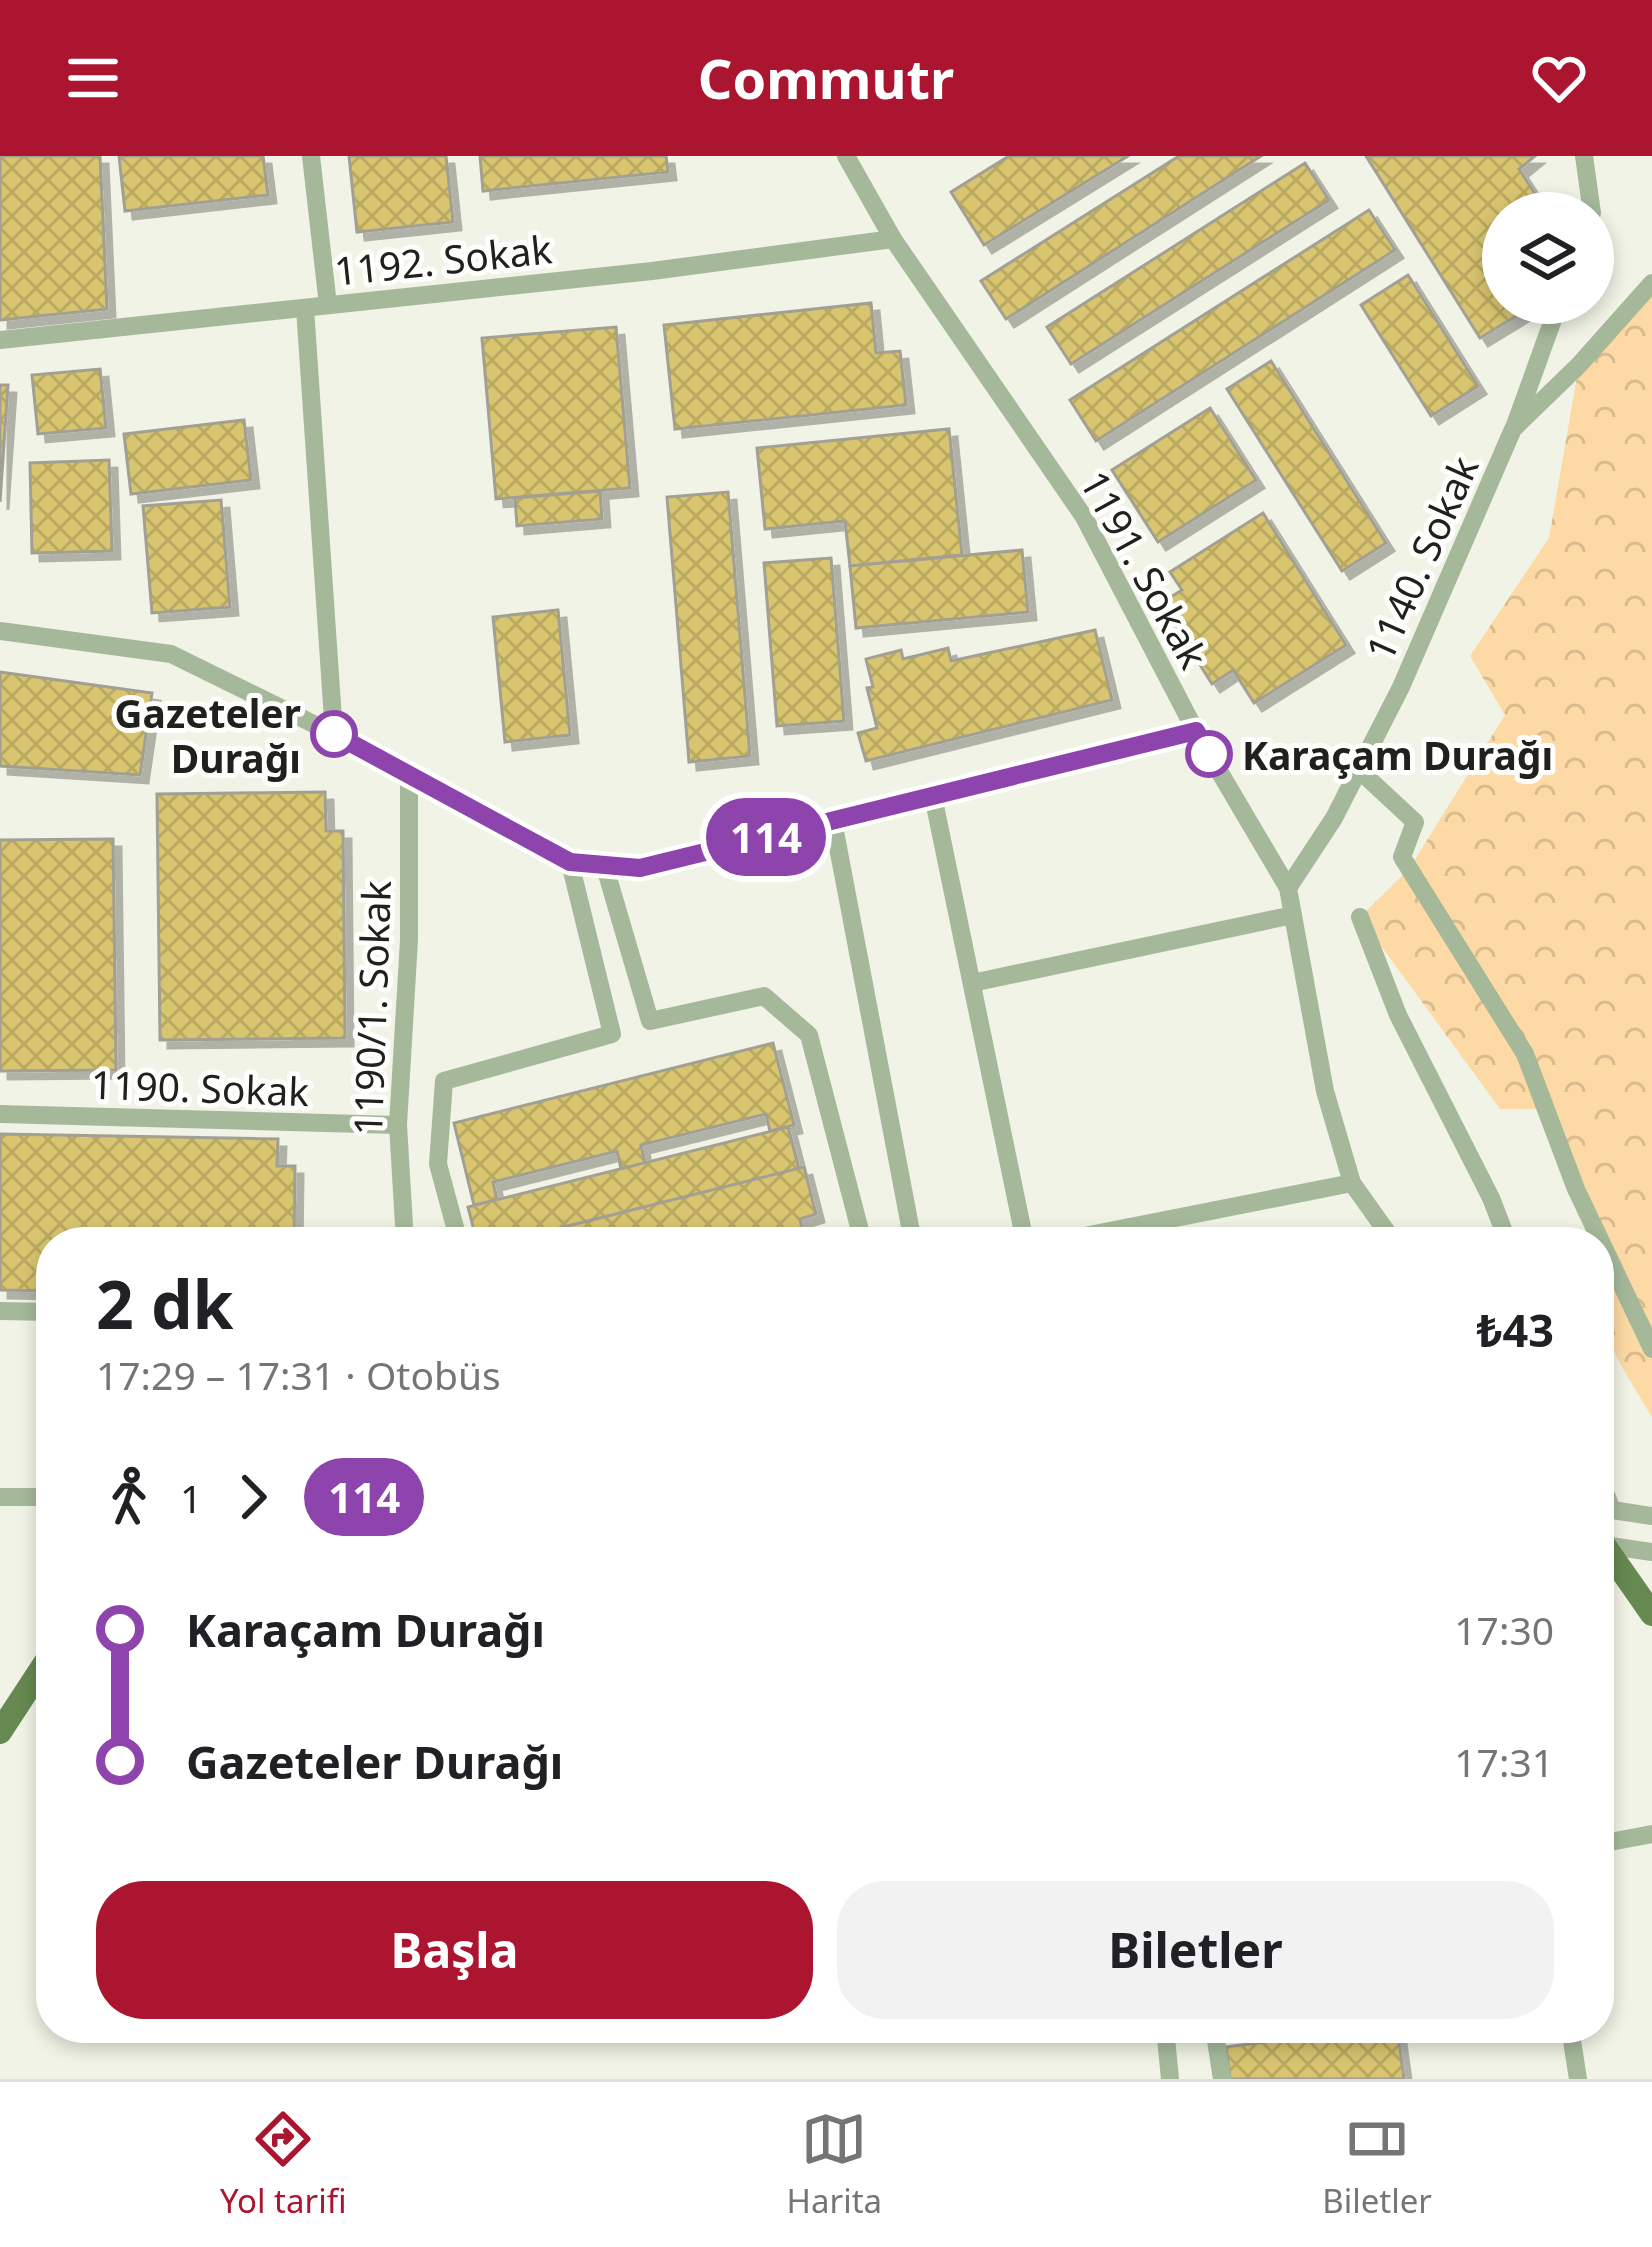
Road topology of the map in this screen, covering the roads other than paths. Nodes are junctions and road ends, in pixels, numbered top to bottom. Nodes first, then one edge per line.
1 (311, 156) edge
2 (846, 156) edge
3 (1584, 156) edge
4 (1589, 192) edge
5 (893, 239) junction
6 (1652, 283) edge
7 (328, 305) junction
8 (305, 308) junction
9 (1552, 324) edge
10 (0, 340) edge
11 (1514, 429) junction
12 (0, 631) edge
13 (1196, 731) junction
14 (334, 734) junction
15 (1359, 770) junction
16 (409, 776) junction
17 (933, 796) junction
18 (833, 821) junction
19 (570, 862) junction
20 (604, 864) junction
21 (1288, 888) junction
22 (1293, 915) junction
23 (1360, 917) dead end
24 (972, 983) junction
25 (0, 1114) edge
26 (398, 1125) junction
27 (1352, 1183) junction
28 (404, 1227) edge
29 (455, 1227) edge
30 (859, 1227) edge
31 (910, 1227) edge
32 (1022, 1227) edge
33 (1130, 1227) edge
34 (1383, 1227) edge
35 (1502, 1227) edge
36 (1594, 1227) edge
37 (1614, 1269) edge
38 (0, 1311) edge
39 (36, 1312) edge
40 (1652, 1349) edge
41 (0, 1497) edge
42 (36, 1497) edge
43 (1614, 1510) edge
44 (1652, 1516) edge
45 (1614, 1544) edge
46 (1652, 1552) edge
47 (1614, 1559) edge
48 (1652, 1614) edge
49 (36, 1677) edge
50 (0, 1732) edge
51 (1652, 1834) edge
52 (1614, 1841) edge
53 (1166, 2043) edge
54 (1216, 2043) edge
55 (1572, 2043) edge
56 (1170, 2079) edge
57 (1222, 2079) edge
58 (1578, 2079) edge

1 - 7 street
2 - 5 street, 1191. Sokak
3 - 4 street
5 - 7 street, 1192. Sokak
5 - 13 street, 1191. Sokak
6 - 11 street, 1140. Sokak
7 - 8 street, 1192. Sokak
8 - 10 street, 1192. Sokak
8 - 14 street
9 - 11 street
11 - 15 street, 1140. Sokak
12 - 14 street
13 - 17 street
13 - 21 street, 1191. Sokak
14 - 16 street
15 - 21 street, 1140. Sokak
15 - 36 street
16 - 19 street
16 - 26 street, 1190/1. Sokak
17 - 18 street
17 - 24 street
18 - 20 street
18 - 31 street
19 - 20 street
19 - 29 street
20 - 30 street
21 - 22 street, 1191. Sokak
22 - 24 street
22 - 27 street, 1191. Sokak
23 - 35 street
24 - 32 street
25 - 26 street, 1190. Sokak
26 - 28 street, 1190/1. Sokak
27 - 33 street
27 - 34 street, 1191. Sokak
37 - 40 street
38 - 39 street
41 - 42 street
43 - 44 street
45 - 46 street
47 - 48 main road
49 - 50 main road
51 - 52 street
53 - 56 street
54 - 57 street
55 - 58 street

